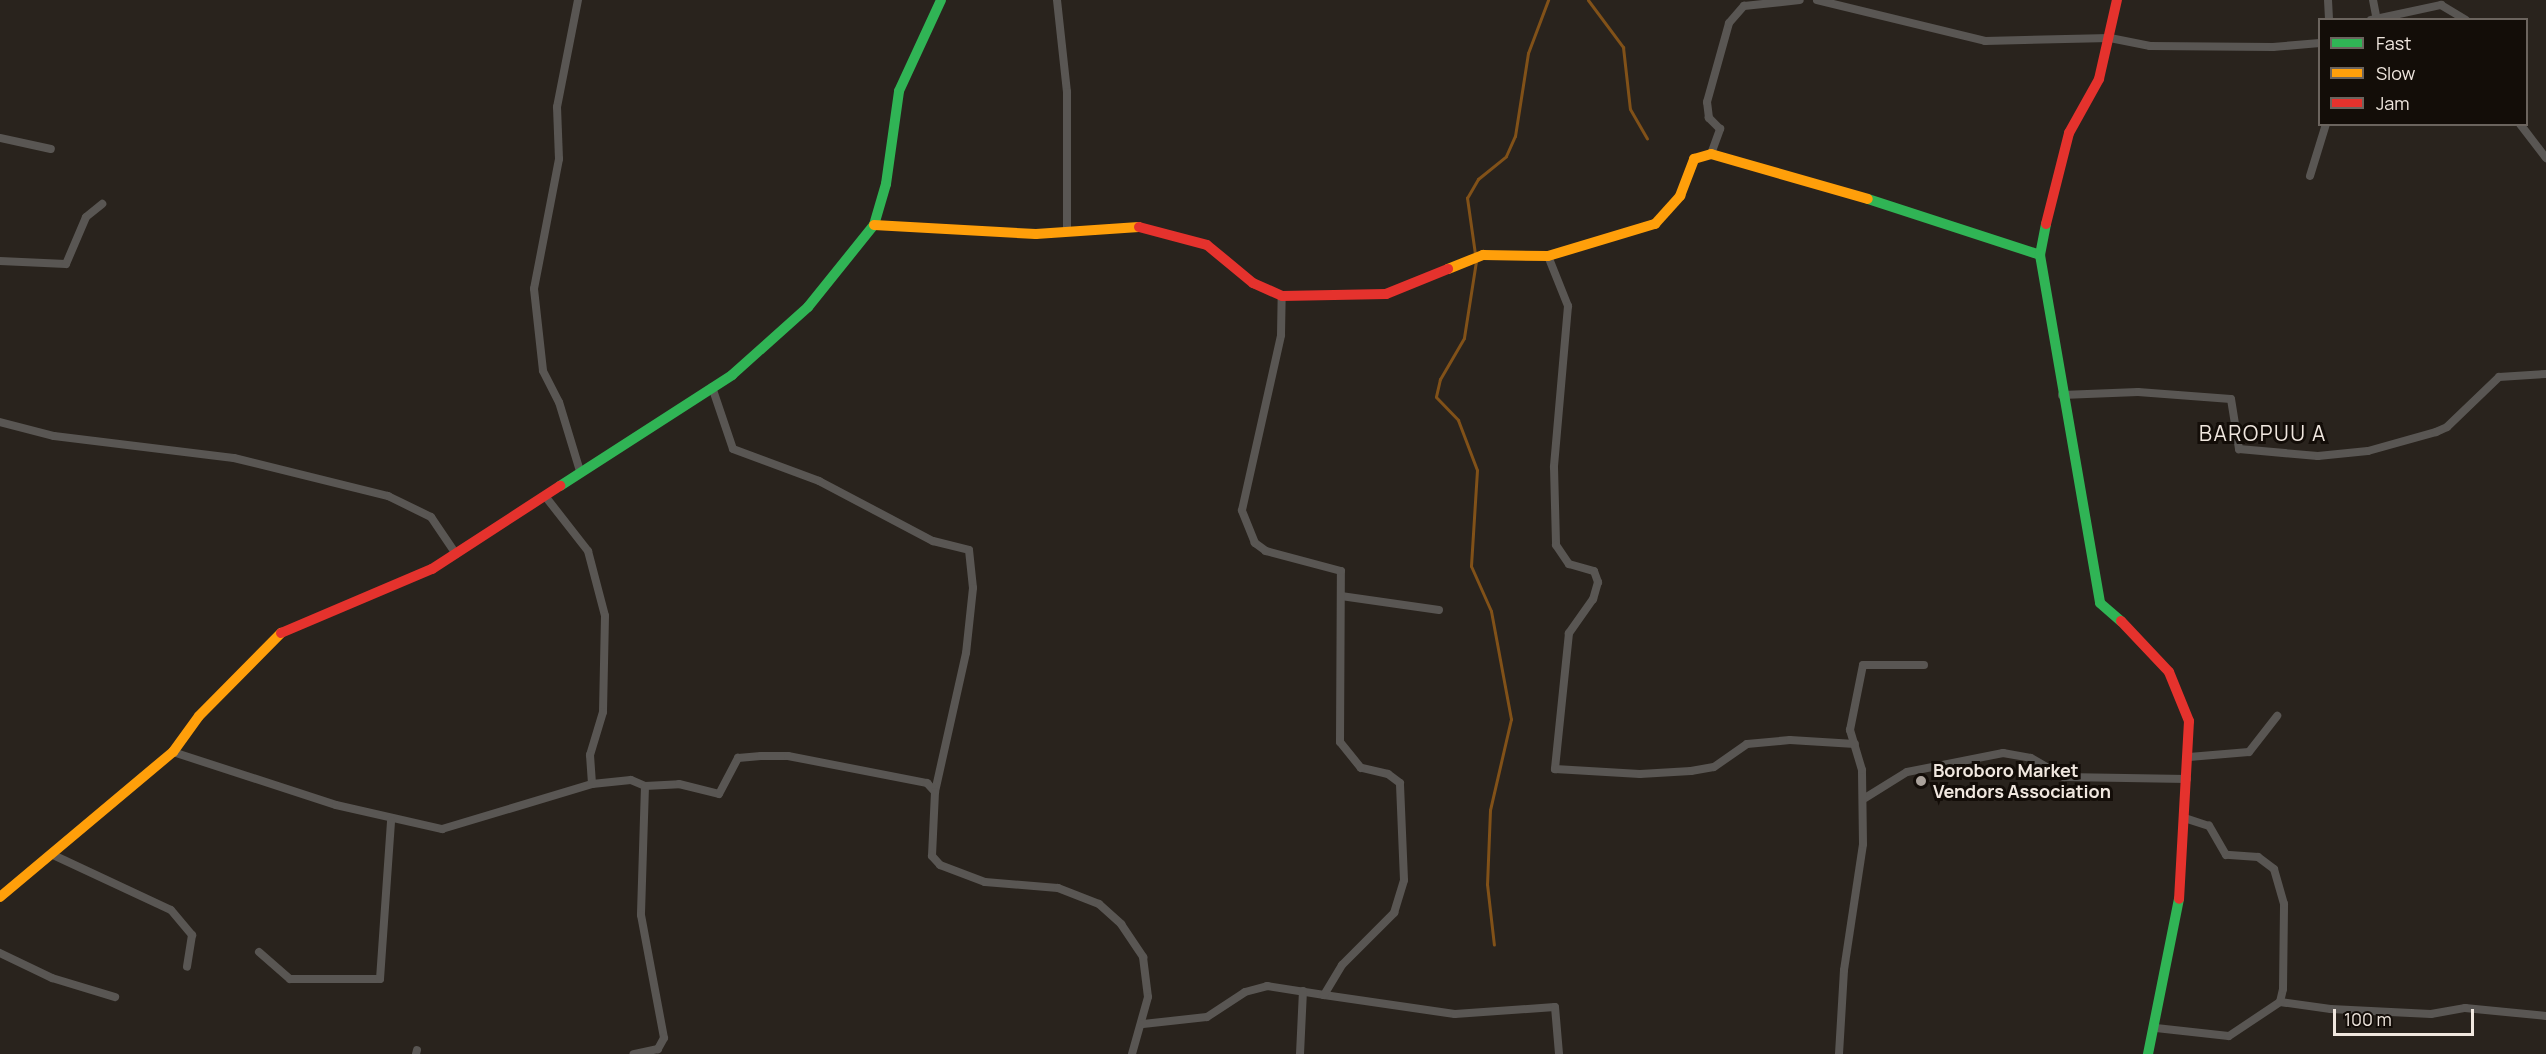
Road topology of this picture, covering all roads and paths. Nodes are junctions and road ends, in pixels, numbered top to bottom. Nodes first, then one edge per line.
1 (578, 0) edge
2 (941, 0) edge
3 (1057, 0) edge
4 (1800, 0) edge
5 (1817, 0) edge
6 (2117, 0) edge
7 (2328, 0) edge
8 (2373, 0) edge
9 (2374, 17) edge
10 (2329, 18) edge
11 (2463, 18) edge
12 (2110, 38) junction
13 (2318, 43) edge
14 (2325, 126) edge
15 (2522, 126) edge
16 (0, 138) edge
17 (51, 149) dead end
18 (1711, 154) junction
19 (2546, 158) edge
20 (2310, 176) dead end
21 (102, 204) dead end
22 (874, 225) junction
23 (1068, 232) junction
24 (2040, 255) junction
25 (1548, 256) junction
26 (0, 261) edge
27 (1282, 296) junction
28 (2546, 374) edge
29 (712, 387) junction
30 (2062, 395) junction
31 (0, 422) edge
32 (580, 471) junction
33 (545, 496) junction
34 (456, 554) junction
35 (1341, 596) junction
36 (1439, 610) dead end
37 (1924, 665) dead end
38 (2277, 716) dead end
39 (1855, 744) junction
40 (173, 752) junction
41 (2189, 757) junction
42 (2187, 779) junction
43 (592, 784) junction
44 (645, 786) junction
45 (935, 792) junction
46 (1865, 798) junction
47 (2187, 819) junction
48 (390, 820) junction
49 (51, 854) junction
50 (0, 897) edge
51 (259, 952) dead end
52 (0, 953) edge
53 (187, 967) dead end
54 (1304, 991) junction
55 (1324, 995) junction
56 (115, 997) dead end
57 (2280, 1002) junction
58 (2546, 1016) edge
59 (1143, 1024) junction
60 (2156, 1028) junction
61 (634, 1054) edge
62 (1132, 1054) edge
63 (1300, 1054) edge
64 (1559, 1054) edge
65 (1839, 1054) edge
66 (2148, 1054) edge

1 - 32 street
2 - 22 street
3 - 23 street
4 - 18 street
5 - 12 street
6 - 12 street
7 - 10 street
8 - 9 street
9 - 11 street
12 - 13 street
12 - 24 street
14 - 20 street
15 - 19 street
16 - 17 street
18 - 24 street
18 - 25 street
21 - 26 street
22 - 23 street
22 - 29 street
23 - 27 street
24 - 30 street
25 - 27 street
25 - 39 street
27 - 35 street
28 - 30 street
29 - 32 street
29 - 45 street
30 - 41 street
31 - 34 street
32 - 33 street
33 - 34 street
33 - 43 street
34 - 40 street
35 - 36 street
35 - 55 street
37 - 39 street
38 - 41 street
39 - 46 street
40 - 48 street
40 - 49 street
41 - 42 street
42 - 46 street
42 - 47 street
43 - 44 street
43 - 48 street
44 - 45 street
44 - 61 street
45 - 59 street
46 - 65 street
47 - 57 street
47 - 60 street
48 - 51 street
49 - 50 street
49 - 53 street
52 - 56 street
54 - 55 street
54 - 59 street
54 - 63 street
55 - 64 street
57 - 58 street
57 - 60 street
59 - 62 street
60 - 66 street

